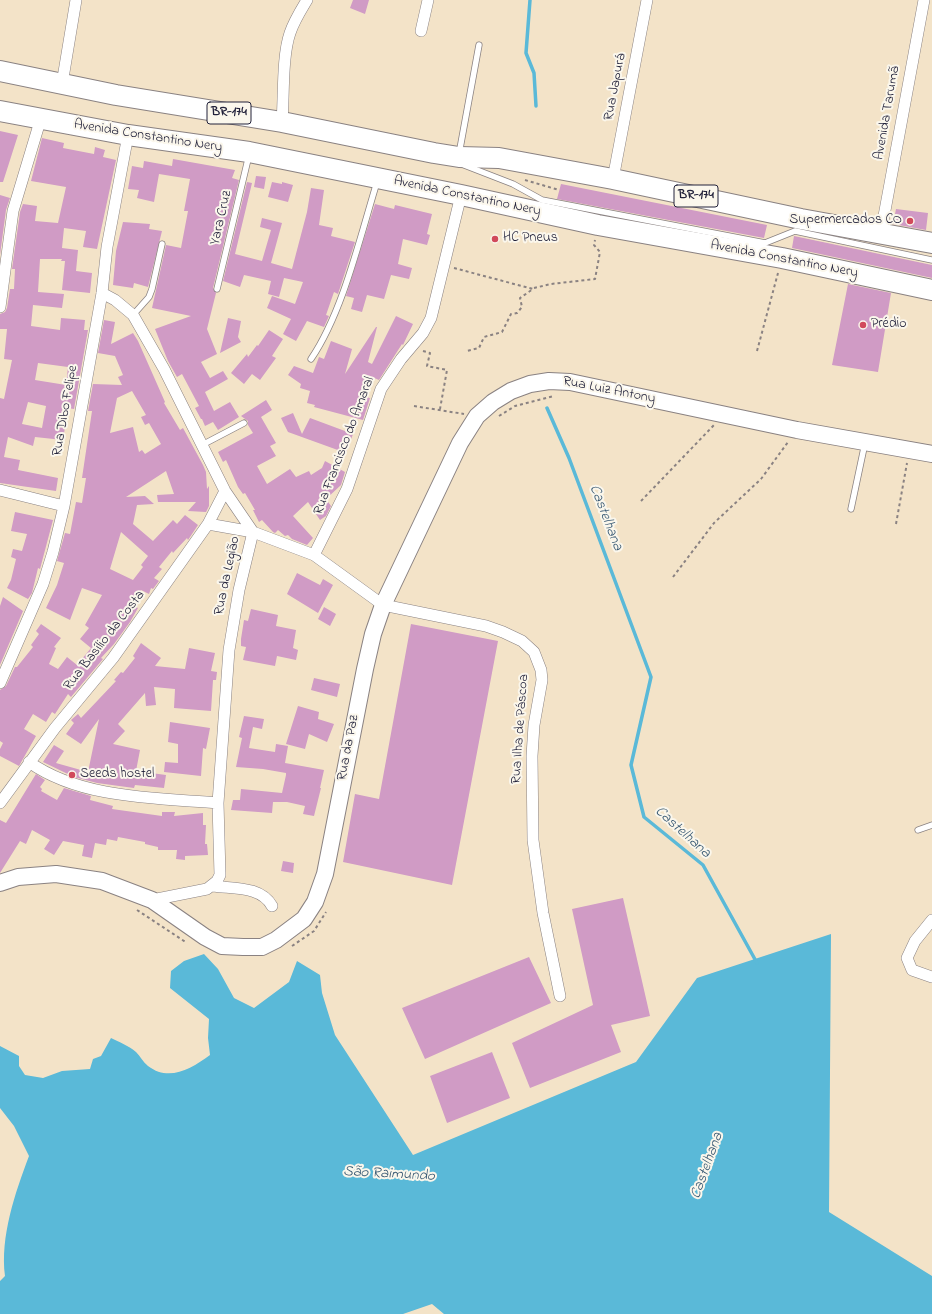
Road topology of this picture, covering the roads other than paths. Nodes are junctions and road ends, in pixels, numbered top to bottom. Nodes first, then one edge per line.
1 (76, 0) edge
2 (307, 0) edge
3 (428, 0) edge
4 (647, 0) edge
5 (924, 0) edge
6 (421, 31) dead end
7 (479, 45) dead end
8 (0, 71) edge
9 (62, 84) junction
10 (0, 111) edge
11 (41, 118) junction
12 (282, 122) junction
13 (128, 135) junction
14 (249, 152) junction
15 (429, 152) junction
16 (459, 156) junction
17 (378, 179) junction
18 (613, 179) junction
19 (461, 195) junction
20 (542, 200) junction
21 (508, 205) junction
22 (881, 232) junction
23 (932, 243) edge
24 (162, 244) dead end
25 (932, 260) edge
26 (217, 289) dead end
27 (932, 290) edge
28 (102, 293) junction
29 (0, 307) edge
30 (133, 315) junction
31 (311, 359) dead end
32 (244, 423) dead end
33 (866, 441) junction
34 (202, 446) junction
35 (932, 454) edge
36 (0, 490) edge
37 (225, 491) junction
38 (64, 506) junction
39 (851, 509) dead end
40 (208, 524) junction
41 (253, 532) junction
42 (314, 555) junction
43 (383, 605) junction
44 (0, 683) edge
45 (29, 762) junction
46 (0, 803) edge
47 (218, 803) junction
48 (932, 825) edge
49 (918, 830) dead end
50 (0, 883) edge
51 (213, 886) junction
52 (152, 900) junction
53 (272, 906) dead end
54 (932, 920) edge
55 (932, 977) edge
56 (560, 996) dead end

1 - 9 street
2 - 12 street
3 - 6 street
4 - 18 street, Rua Japurá
5 - 22 street, Avenida Tarumã
7 - 16 lane
8 - 9 highway, BR-174
9 - 12 highway, BR-174
10 - 11 highway, Avenida Constantino Nery
11 - 13 highway, Avenida Constantino Nery
11 - 29 street
12 - 15 highway, BR-174
13 - 14 highway, Avenida Constantino Nery
13 - 28 street, Rua Dibo Felipe
14 - 17 highway, Avenida Constantino Nery
14 - 26 lane, Yara Cruz
15 - 16 highway, BR-174
15 - 20 lane
16 - 18 highway, BR-174
17 - 19 highway, Avenida Constantino Nery
17 - 31 lane
18 - 22 highway, BR-174
19 - 21 highway, Avenida Constantino Nery
19 - 42 street, Rua Francisco do Amaral
20 - 21 lane
20 - 25 lane
21 - 27 highway, Avenida Constantino Nery
22 - 23 highway, BR-174
24 - 30 lane
28 - 30 street, Rua da Legião
28 - 38 street, Rua Dibo Felipe
30 - 34 street, Rua da Legião
32 - 34 lane
33 - 35 street, Rua Luiz Antony
33 - 39 lane
33 - 43 street, Rua Luiz Antony
34 - 37 street, Rua da Legião
36 - 38 street
37 - 40 street, Rua Basílio da Costa
37 - 41 street, Rua da Legião
38 - 44 street, Rua Dibo Felipe
40 - 41 street, Rua Ilha de Páscoa
40 - 45 street, Rua Basílio da Costa
41 - 42 street, Rua Ilha de Páscoa
41 - 47 street, Rua da Legião
42 - 43 street, Rua Ilha de Páscoa
43 - 52 street, Rua da Paz
43 - 56 street, Rua Ilha de Páscoa
45 - 46 street, Rua Basílio da Costa
45 - 47 street
47 - 51 street, Rua da Legião
48 - 49 lane
50 - 52 street, Rua da Paz
51 - 52 street
51 - 53 street
54 - 55 street

